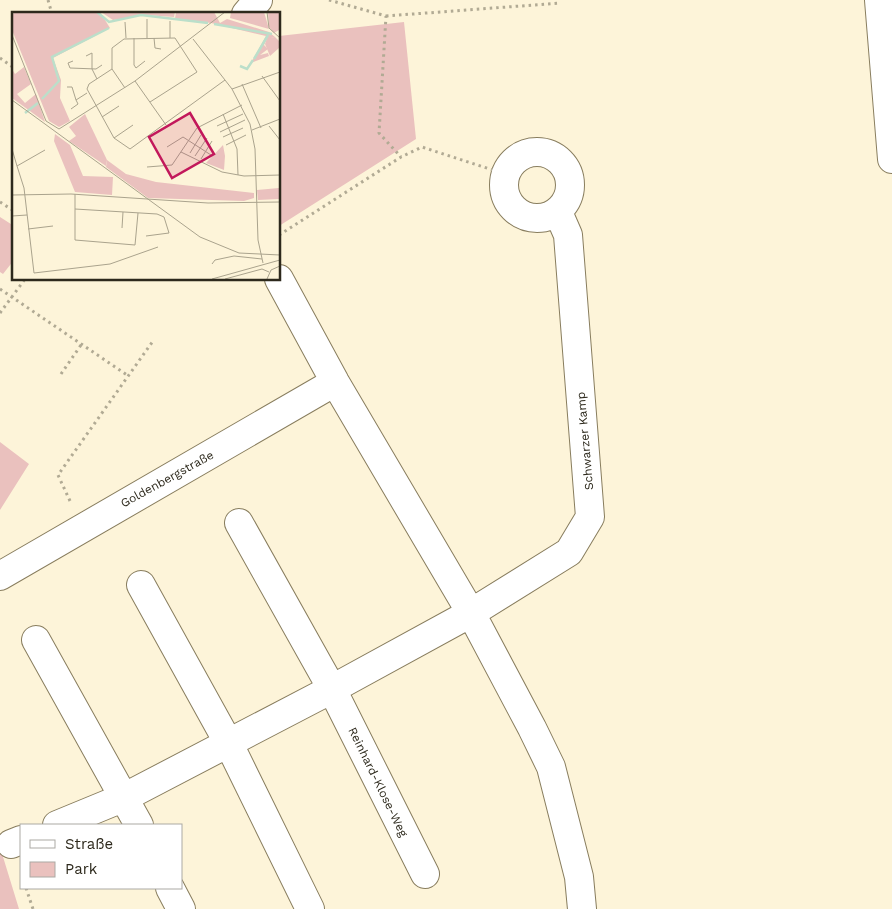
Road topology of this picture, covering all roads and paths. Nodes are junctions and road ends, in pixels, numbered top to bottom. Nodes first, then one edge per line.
1 (258, 0) edge
2 (329, 0) edge
3 (879, 0) edge
4 (561, 3) dead end
5 (248, 12) edge
6 (386, 16) junction
7 (0, 58) edge
8 (12, 67) edge
9 (401, 156) junction
10 (892, 159) edge
11 (505, 174) junction
12 (0, 202) edge
13 (12, 210) edge
14 (558, 212) junction
15 (280, 234) edge
16 (24, 280) edge
17 (280, 280) edge
18 (0, 289) edge
19 (12, 297) junction
20 (0, 313) edge
21 (153, 341) dead end
22 (81, 344) junction
23 (61, 374) dead end
24 (127, 375) junction
25 (335, 382) junction
26 (239, 524) dead end
27 (82, 526) junction
28 (0, 576) edge
29 (141, 585) dead end
30 (471, 613) junction
31 (36, 640) dead end
32 (332, 689) junction
33 (229, 744) junction
34 (125, 798) junction
35 (60, 824) edge
36 (138, 824) edge
37 (424, 874) dead end
38 (26, 889) edge
39 (170, 889) edge
40 (33, 909) edge
41 (180, 909) edge
42 (310, 909) edge
43 (582, 909) edge

1 - 5 street
2 - 6 path
3 - 10 street
4 - 6 path
6 - 9 path
7 - 8 path
9 - 11 path
9 - 15 path
11 - 14 street
11 - 14 street
12 - 13 path
14 - 30 street, Schwarzer Kamp
16 - 19 path
17 - 25 street
18 - 19 path
19 - 20 path
19 - 22 path
21 - 24 path
22 - 23 path
22 - 24 path
24 - 27 path
25 - 27 street, Goldenbergstraße
25 - 30 street
26 - 32 street, Reinhard-Klose-Weg
27 - 28 street, Goldenbergstraße
29 - 33 street
30 - 32 street
30 - 43 street
31 - 34 street
32 - 33 street
32 - 37 street, Reinhard-Klose-Weg
33 - 34 street
33 - 42 street
34 - 35 street
34 - 36 street
38 - 40 path
39 - 41 street

